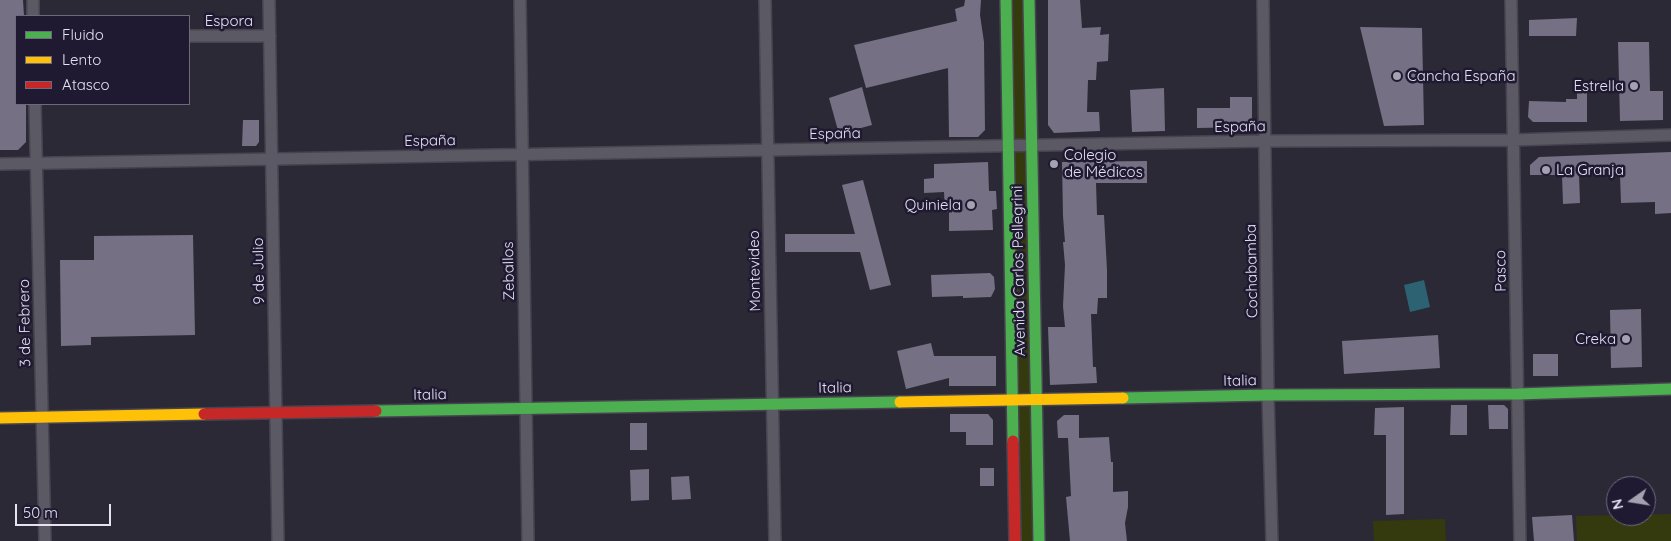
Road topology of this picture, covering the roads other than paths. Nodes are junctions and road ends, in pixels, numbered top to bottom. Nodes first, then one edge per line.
1 (33, 0) edge
2 (269, 0) edge
3 (520, 0) edge
4 (765, 0) edge
5 (1006, 0) edge
6 (1029, 0) edge
7 (1263, 0) edge
8 (1511, 0) edge
9 (33, 15) edge
10 (190, 36) edge
11 (270, 36) junction
12 (35, 105) edge
13 (1671, 135) edge
14 (1514, 140) junction
15 (1265, 141) junction
16 (1008, 146) junction
17 (1032, 146) junction
18 (768, 150) junction
19 (522, 155) junction
20 (272, 159) junction
21 (36, 163) junction
22 (0, 164) edge
23 (1671, 389) edge
24 (1518, 394) junction
25 (1268, 395) junction
26 (1036, 399) junction
27 (1013, 400) junction
28 (773, 404) junction
29 (526, 408) junction
30 (276, 413) junction
31 (42, 417) junction
32 (0, 418) edge
33 (45, 541) edge
34 (278, 541) edge
35 (528, 541) edge
36 (775, 541) edge
37 (1015, 541) edge
38 (1038, 541) edge
39 (1272, 541) edge
40 (1520, 541) edge

1 - 9 street
2 - 11 street, 9 de Julio
3 - 19 street, Zeballos
4 - 18 street, Montevideo
5 - 16 street, Avenida Carlos Pellegrini
6 - 17 street, Avenida Carlos Pellegrini
7 - 15 street, Cochabamba
8 - 14 street, Pasco
10 - 11 street, Espora
11 - 20 street, 9 de Julio
12 - 21 street, 3 de Febrero
13 - 14 street, España
14 - 15 street, España
14 - 24 street, Pasco
15 - 17 street, España
15 - 25 street, Cochabamba
16 - 17 street, España
16 - 18 street, España
16 - 27 street, Avenida Carlos Pellegrini
17 - 26 street, Avenida Carlos Pellegrini
18 - 19 street, España
18 - 28 street, Montevideo
19 - 20 street, España
19 - 29 street, Zeballos
20 - 21 street, España
20 - 30 street, 9 de Julio
21 - 22 street, España
21 - 31 street, 3 de Febrero
23 - 24 street, Italia
24 - 25 street, Italia
24 - 40 street, Pasco
25 - 26 street, Italia
25 - 39 street, Cochabamba
26 - 27 street, Italia
26 - 38 street, Avenida Carlos Pellegrini
27 - 28 street, Italia
27 - 37 street, Avenida Carlos Pellegrini
28 - 29 street, Italia
28 - 36 street, Montevideo
29 - 30 street, Italia
29 - 35 street, Zeballos
30 - 31 street, Italia
30 - 34 street, 9 de Julio
31 - 32 street, Italia
31 - 33 street, 3 de Febrero

